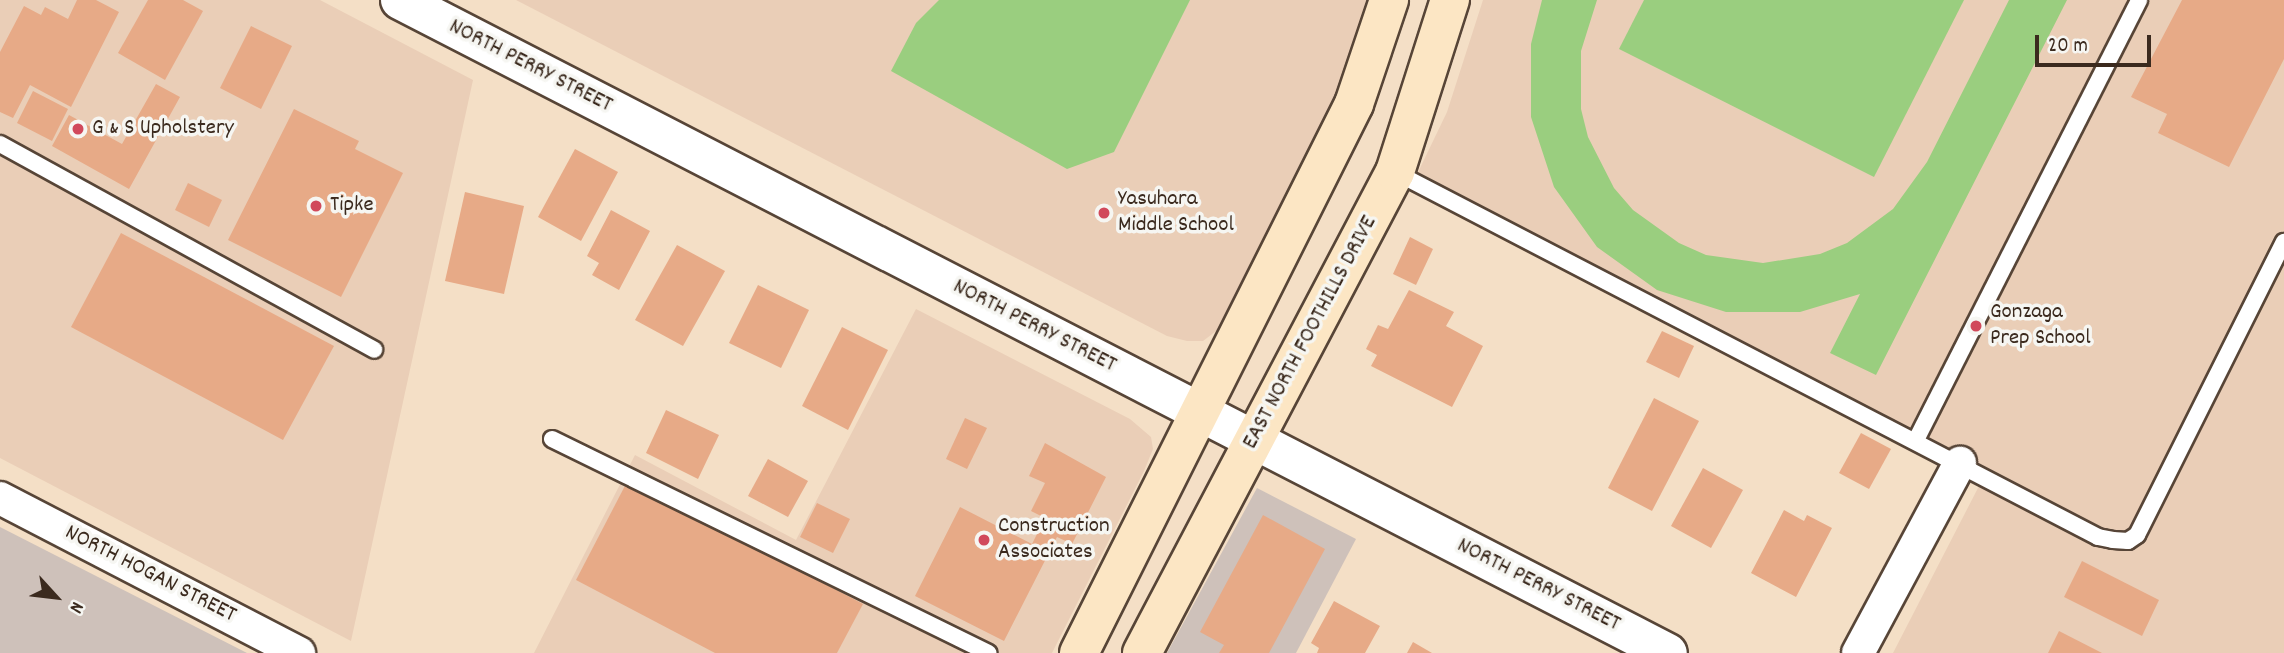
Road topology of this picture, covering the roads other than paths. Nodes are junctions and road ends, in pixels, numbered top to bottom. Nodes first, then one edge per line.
1 (400, 0) edge
2 (1389, 0) edge
3 (1450, 0) edge
4 (2139, 0) edge
5 (0, 144) edge
6 (1395, 172) junction
7 (2284, 242) edge
8 (374, 350) dead end
9 (1198, 412) junction
10 (552, 439) dead end
11 (1916, 440) junction
12 (1254, 441) junction
13 (1960, 463) junction
14 (0, 498) edge
15 (299, 653) edge
16 (988, 653) edge
17 (1079, 653) edge
18 (1142, 653) edge
19 (1668, 653) edge
20 (1858, 653) edge

1 - 9 street, NORTH PERRY STREET
2 - 9 main road
3 - 6 main road, EAST NORTH FOOTHILLS DRIVE
4 - 11 lane
5 - 8 lane
6 - 11 lane
6 - 12 main road, EAST NORTH FOOTHILLS DRIVE
7 - 13 lane
9 - 12 street, NORTH PERRY STREET
9 - 17 main road
10 - 16 lane
11 - 13 lane
12 - 18 main road, EAST NORTH FOOTHILLS DRIVE
12 - 19 street, NORTH PERRY STREET
13 - 20 street
14 - 15 street, NORTH HOGAN STREET

